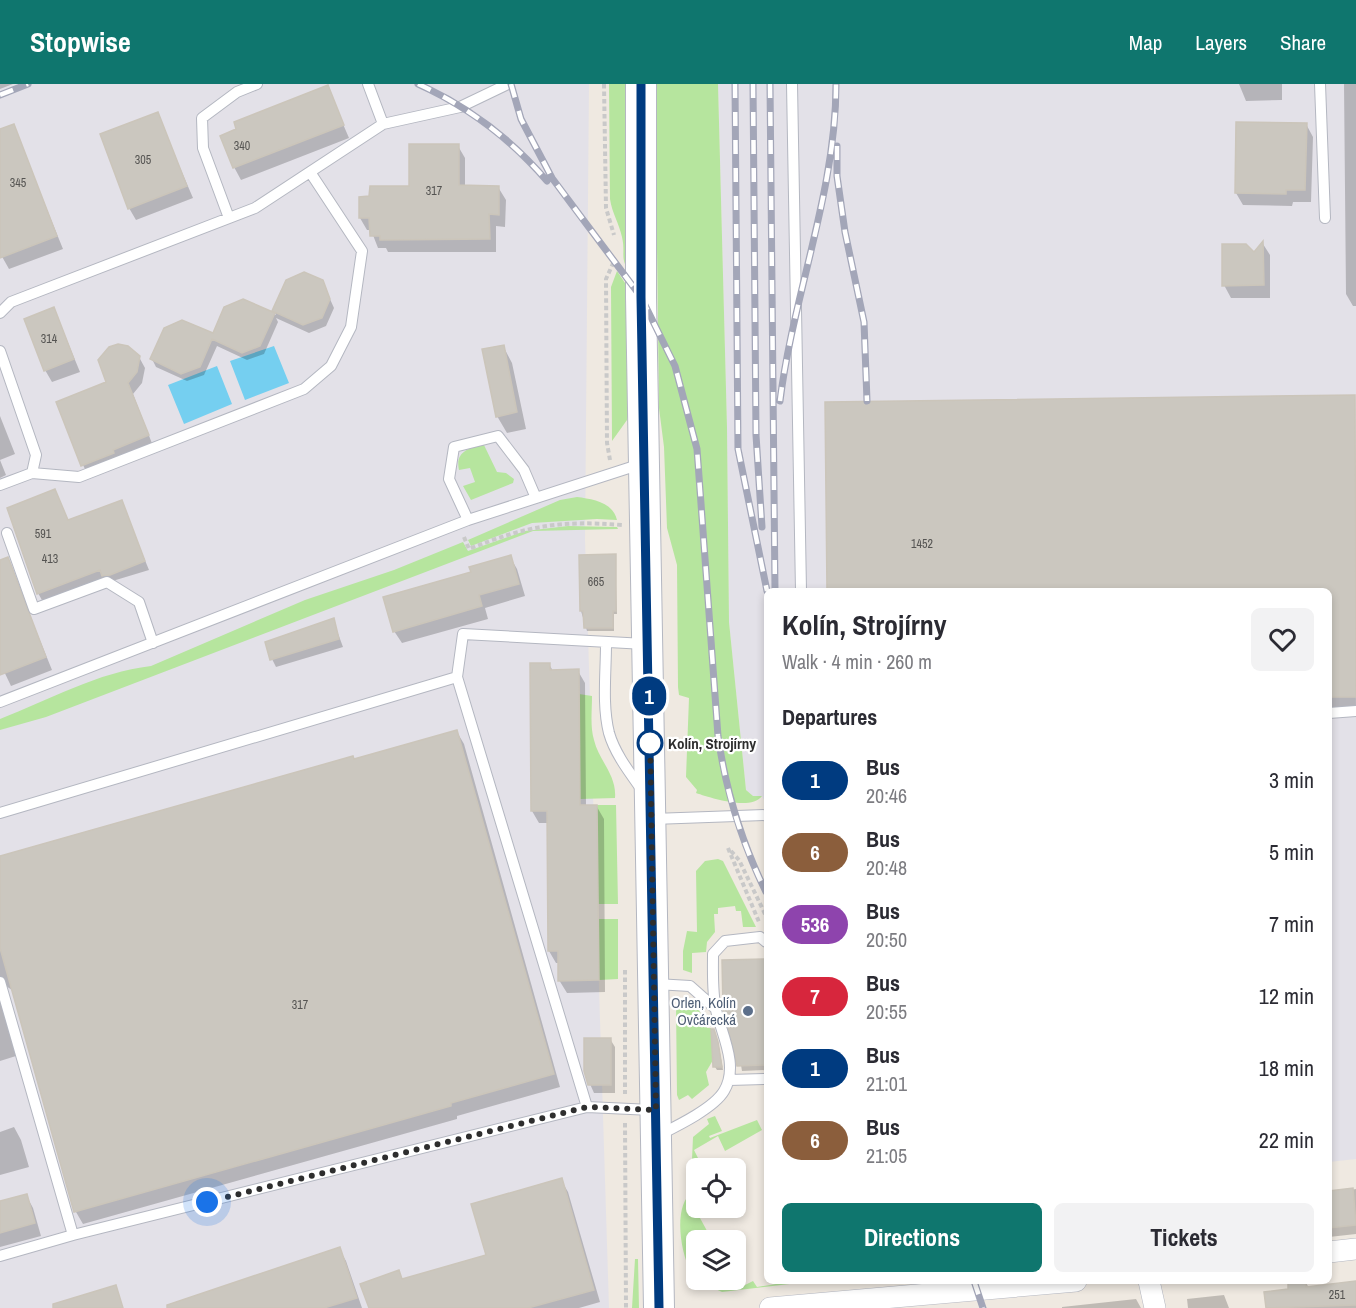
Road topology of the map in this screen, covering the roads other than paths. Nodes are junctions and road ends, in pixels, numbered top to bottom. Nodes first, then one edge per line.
1 (256, 84) edge
2 (368, 84) edge
3 (508, 84) edge
4 (641, 84) edge
5 (792, 84) edge
6 (1320, 84) edge
7 (383, 124) junction
8 (310, 172) junction
9 (229, 218) junction
10 (1325, 218) dead end
11 (0, 313) edge
12 (0, 351) edge
13 (645, 462) junction
14 (32, 473) junction
15 (0, 485) edge
16 (536, 498) junction
17 (463, 522) junction
18 (7, 533) dead end
19 (801, 588) edge
20 (153, 643) junction
21 (606, 644) junction
22 (648, 644) junction
23 (457, 677) junction
24 (0, 702) edge
25 (1356, 711) edge
26 (1332, 713) edge
27 (651, 811) junction
28 (0, 813) edge
29 (764, 815) edge
30 (763, 940) edge
31 (0, 982) edge
32 (654, 984) junction
33 (716, 1009) junction
34 (764, 1079) edge
35 (729, 1080) junction
36 (587, 1107) junction
37 (656, 1123) junction
38 (73, 1235) junction
39 (1356, 1249) edge
40 (1332, 1252) edge
41 (0, 1256) edge
42 (1042, 1284) edge
43 (1150, 1284) edge
44 (659, 1308) edge
45 (771, 1308) edge
46 (1155, 1308) edge

1 - 9 lane
2 - 7 lane
3 - 7 lane
4 - 13 main road
5 - 19 lane
6 - 10 lane
7 - 8 lane
8 - 9 lane
8 - 14 lane
9 - 11 lane
12 - 14 lane
13 - 16 lane
13 - 22 main road
14 - 15 lane
16 - 17 lane
16 - 17 lane
17 - 20 lane
18 - 20 lane
20 - 24 lane
21 - 22 lane
21 - 23 lane
21 - 27 lane
22 - 27 main road
23 - 28 lane
23 - 36 lane
25 - 26 lane
27 - 29 lane
27 - 32 main road
30 - 33 lane
31 - 38 lane
32 - 33 lane
32 - 37 main road
33 - 35 lane
34 - 35 lane
35 - 37 lane
36 - 37 lane
36 - 38 lane
37 - 44 main road
38 - 41 lane
39 - 40 street
42 - 45 street
43 - 46 street

